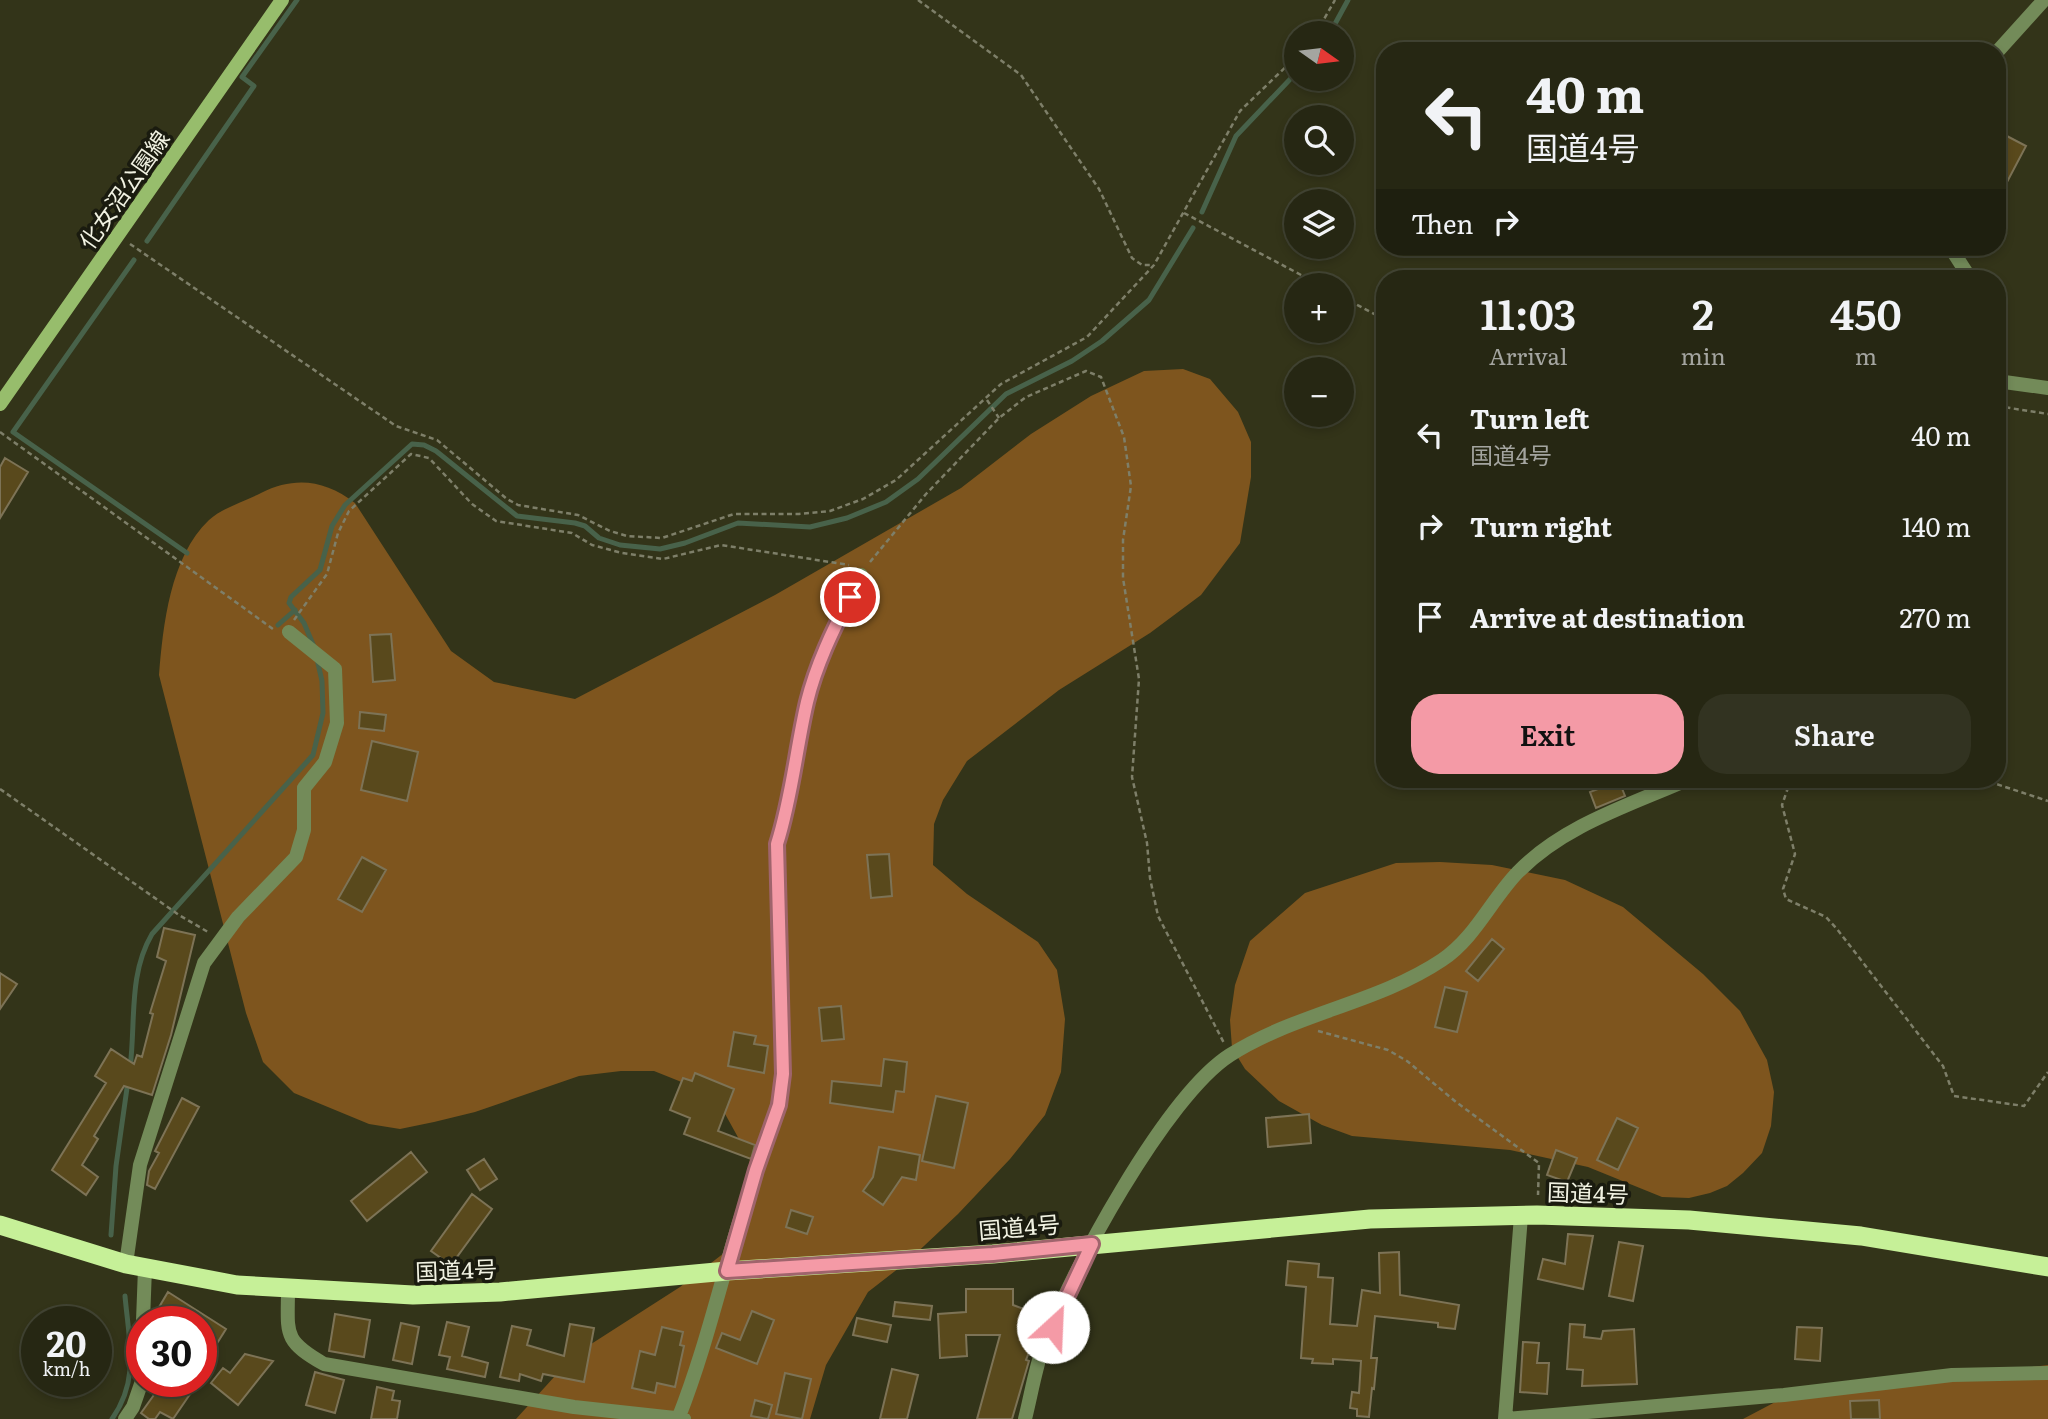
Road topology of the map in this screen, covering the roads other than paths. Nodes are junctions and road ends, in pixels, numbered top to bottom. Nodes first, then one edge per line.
1 (282, 0) edge
2 (2043, 0) edge
3 (2006, 42) edge
4 (2006, 382) edge
5 (2048, 388) edge
6 (0, 404) edge
7 (861, 575) road end
8 (289, 632) road end
9 (1668, 788) edge
10 (1529, 1216) junction
11 (0, 1225) edge
12 (1092, 1244) junction
13 (125, 1264) junction
14 (2048, 1267) edge
15 (145, 1268) junction
16 (727, 1271) junction
17 (288, 1288) junction
18 (144, 1306) edge
19 (2048, 1373) edge
20 (138, 1397) edge
21 (125, 1419) edge
22 (680, 1419) edge
23 (1025, 1419) edge
24 (1506, 1419) edge

1 - 6 main road, 化女沼公園線
2 - 3 street
4 - 5 street
7 - 16 street
8 - 13 street
9 - 12 street
10 - 12 highway, 国道4号
10 - 14 highway, 国道4号
10 - 24 street
11 - 13 highway, 国道4号
12 - 16 highway, 国道4号
12 - 23 street
13 - 15 highway, 国道4号
15 - 17 highway, 国道4号
15 - 18 street
16 - 17 highway, 国道4号
16 - 22 street
17 - 22 street
19 - 24 street
20 - 21 street

